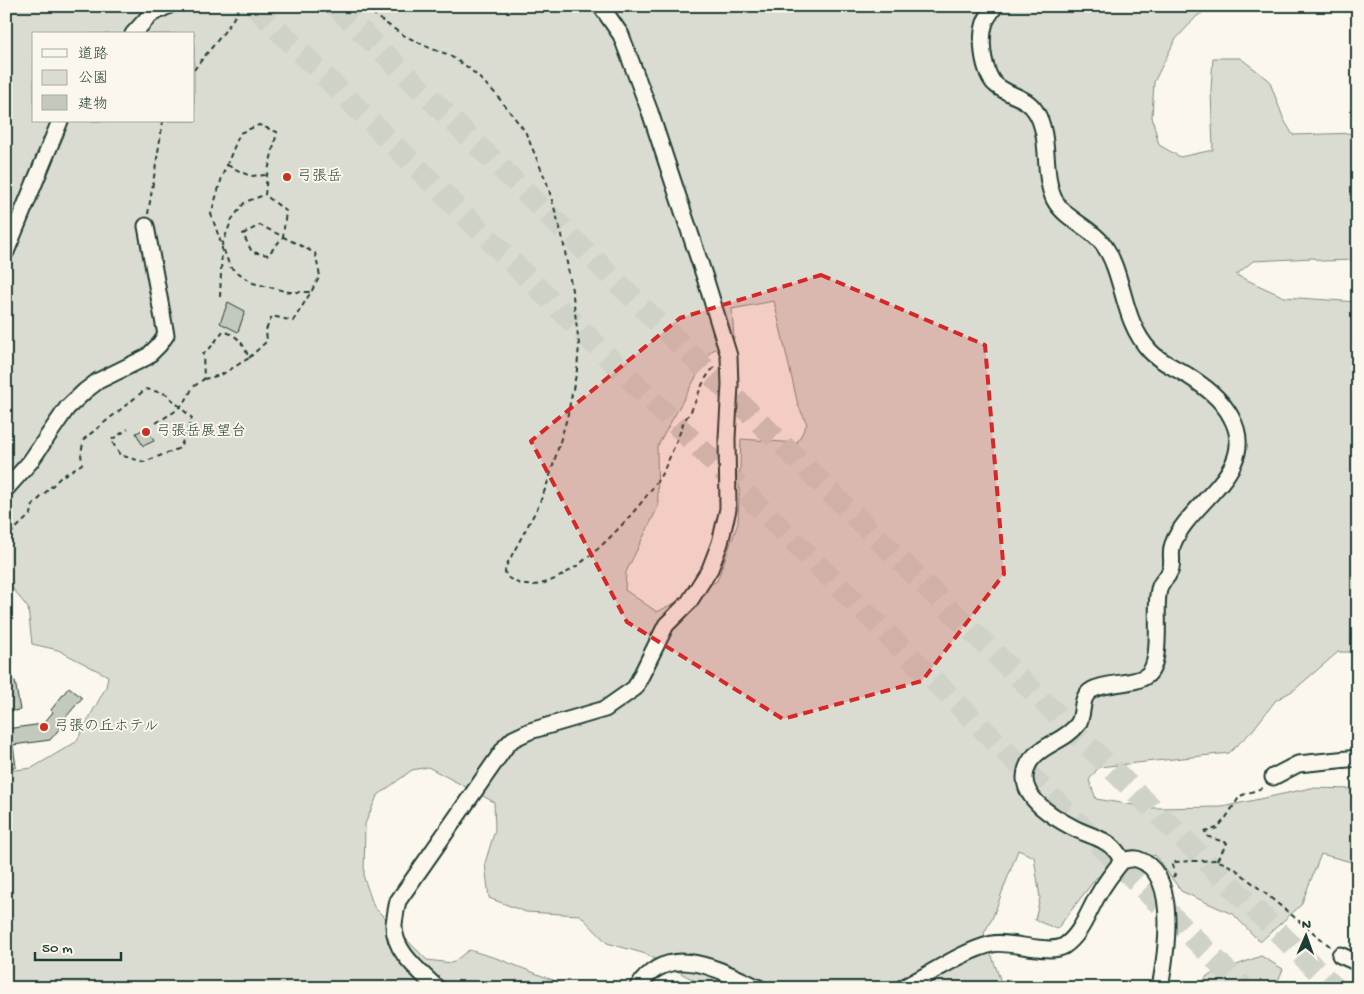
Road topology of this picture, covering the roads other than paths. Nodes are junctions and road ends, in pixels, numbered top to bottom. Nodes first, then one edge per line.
1 (168, 6) edge
2 (601, 6) edge
3 (995, 6) edge
4 (135, 32) edge
5 (60, 122) edge
6 (146, 226) road end
7 (6, 252) edge
8 (6, 489) edge
9 (1358, 758) edge
10 (1273, 777) road end
11 (1122, 861) junction
12 (1340, 955) road end
13 (1358, 963) edge
14 (437, 988) edge
15 (637, 988) edge
16 (759, 988) edge
17 (902, 988) edge
18 (1160, 988) edge

1 - 4 street
2 - 14 street
3 - 11 street
5 - 7 street
6 - 8 street
9 - 10 street
11 - 17 street
11 - 18 street
12 - 13 street
15 - 16 street

